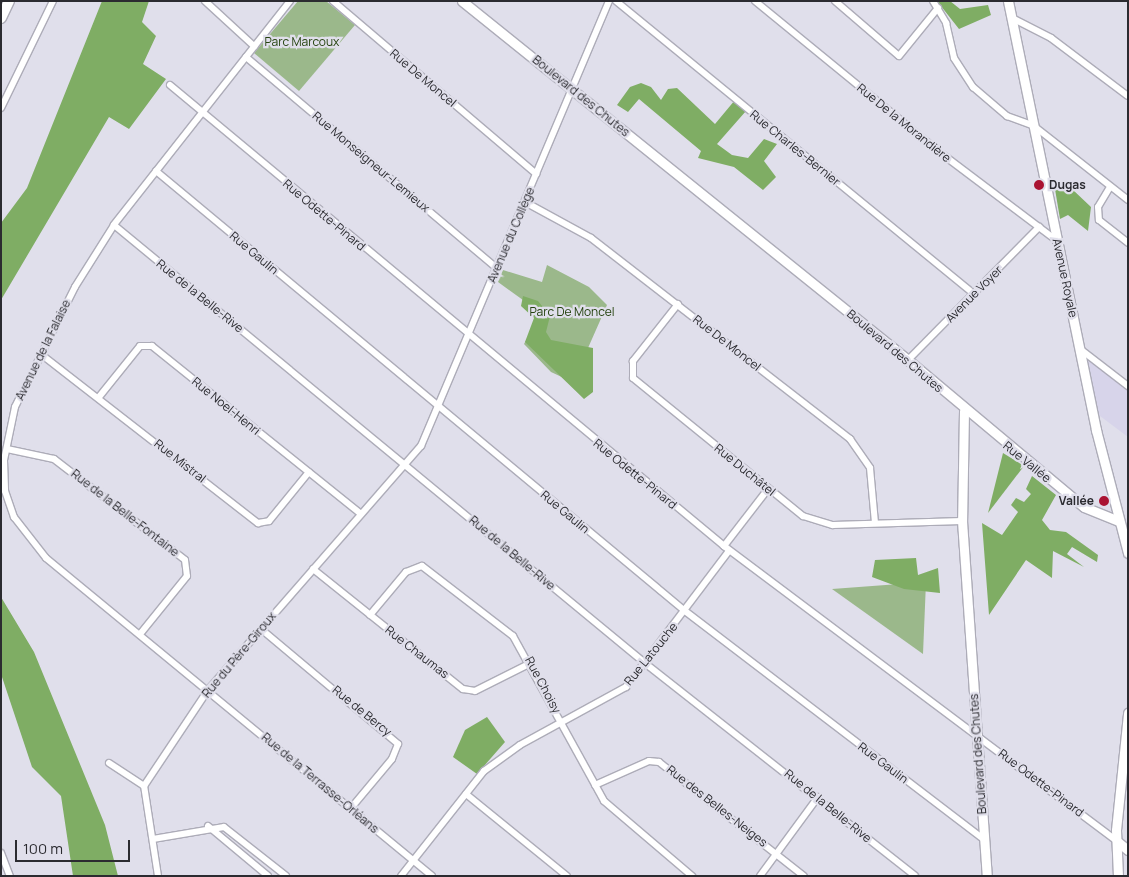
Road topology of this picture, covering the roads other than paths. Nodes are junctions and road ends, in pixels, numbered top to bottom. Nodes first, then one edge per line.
1 (9, 1) edge
2 (52, 1) edge
3 (205, 1) edge
4 (290, 1) edge
5 (333, 1) edge
6 (462, 1) edge
7 (609, 1) edge
8 (616, 1) edge
9 (755, 1) edge
10 (835, 1) edge
11 (933, 1) edge
12 (1008, 1) edge
13 (938, 8) junction
14 (1, 18) edge
15 (1012, 18) junction
16 (254, 46) junction
17 (246, 57) junction
18 (170, 85) dead end
19 (572, 89) junction
20 (1128, 96) edge
21 (1, 108) edge
22 (202, 112) junction
23 (1034, 126) junction
24 (156, 171) junction
25 (536, 174) junction
26 (1110, 187) junction
27 (1128, 200) edge
28 (525, 202) junction
29 (114, 226) junction
30 (1039, 227) junction
31 (1056, 240) junction
32 (1128, 243) edge
33 (497, 268) junction
34 (974, 294) junction
35 (678, 304) junction
36 (469, 338) junction
37 (1080, 349) junction
38 (42, 355) junction
39 (908, 360) junction
40 (1128, 386) edge
41 (99, 397) junction
42 (440, 408) junction
43 (964, 412) junction
44 (7, 449) junction
45 (404, 464) junction
46 (309, 472) junction
47 (768, 489) junction
48 (361, 514) junction
49 (962, 521) junction
50 (1119, 521) junction
51 (875, 523) junction
52 (727, 548) junction
53 (1128, 553) edge
54 (313, 569) junction
55 (685, 612) junction
56 (370, 615) junction
57 (261, 629) junction
58 (140, 634) junction
59 (531, 663) junction
60 (646, 664) junction
61 (208, 690) junction
62 (1128, 713) edge
63 (563, 722) junction
64 (977, 735) junction
65 (109, 763) dead end
66 (595, 785) junction
67 (144, 786) junction
68 (466, 794) junction
69 (818, 797) junction
70 (351, 808) junction
71 (208, 826) junction
72 (153, 839) junction
73 (985, 840) junction
74 (1118, 842) junction
75 (1128, 850) edge
76 (1, 853) edge
77 (777, 854) junction
78 (412, 860) junction
79 (10, 876) edge
80 (158, 876) edge
81 (268, 876) edge
82 (286, 876) edge
83 (401, 876) edge
84 (432, 876) edge
85 (567, 876) edge
86 (692, 876) edge
87 (760, 876) edge
88 (804, 876) edge
89 (915, 876) edge
90 (987, 876) edge
91 (1118, 876) edge

1 - 14 main road
2 - 21 street
3 - 16 street
4 - 16 street, Avenue de la Falaise
5 - 25 street, Rue De Moncel
6 - 19 street, Boulevard des Chutes
7 - 19 street, Avenue du Collège
8 - 34 street, Rue Charles-Bernier
9 - 30 street, Rue De la Morandière
10 - 13 street
11 - 13 street
12 - 15 street, Avenue Royale
13 - 23 street
15 - 20 street
15 - 23 street, Avenue Royale
16 - 17 street, Avenue de la Falaise
17 - 22 street, Avenue de la Falaise
17 - 33 street, Rue Monseigneur-Lemieux
18 - 22 street, Rue Odette-Pinard
19 - 25 street, Avenue du Collège
19 - 39 street, Boulevard des Chutes
22 - 24 street, Avenue de la Falaise
22 - 36 street, Rue Odette-Pinard
23 - 26 street
23 - 31 street, Avenue Royale
24 - 29 street, Avenue de la Falaise
24 - 42 street, Rue Gaulin
25 - 28 street, Avenue du Collège
26 - 27 street
26 - 32 street
28 - 33 street, Avenue du Collège
28 - 35 street, Rue De Moncel
29 - 38 street, Avenue de la Falaise
29 - 45 street, Rue de la Belle-Rive
30 - 31 street, Rue De la Morandière
30 - 34 street, Avenue Voyer
31 - 37 street, Avenue Royale
33 - 36 street, Avenue du Collège
34 - 39 street, Avenue Voyer
35 - 47 street, Rue Duchâtel
35 - 51 street, Rue De Moncel
36 - 42 street, Avenue du Collège
36 - 52 street, Rue Odette-Pinard
37 - 40 street
37 - 50 street, Avenue Royale
38 - 41 street, Rue Mistral
38 - 44 street, Avenue de la Falaise
39 - 43 street, Boulevard des Chutes
41 - 46 street, Rue Mistral
41 - 46 street, Rue Noel-Henri
42 - 45 street, Avenue du Collège
42 - 55 street, Rue Gaulin
43 - 49 street, Boulevard des Chutes
43 - 50 street, Rue Vallée
44 - 58 street, Avenue de la Falaise
44 - 58 street, Rue de la Belle-Fontaine
45 - 48 street, Rue du Père-Giroux
45 - 60 street, Rue de la Belle-Rive
46 - 48 street, Rue Noel-Henri
47 - 51 street, Rue Duchâtel
47 - 52 street, Rue Latouche
48 - 54 street, Rue du Père-Giroux
49 - 51 street, Rue Duchâtel
49 - 64 street, Boulevard des Chutes
50 - 53 street, Avenue Royale
52 - 55 street, Rue Latouche
52 - 64 street, Rue Odette-Pinard
54 - 56 street, Rue Chaumas
54 - 57 street, Rue du Père-Giroux
55 - 60 street, Rue Latouche
55 - 73 street, Rue Gaulin
56 - 59 street, Rue Chaumas
56 - 59 street, Rue Choisy
57 - 61 street, Rue du Père-Giroux
57 - 70 street, Rue de Bercy
58 - 61 street, Avenue de la Falaise
59 - 63 street, Rue Choisy
60 - 63 street, Rue Latouche
60 - 69 street, Rue de la Belle-Rive
61 - 67 street, Rue du Père-Giroux
61 - 70 street, Rue de la Terrasse-Orléans
62 - 74 street
63 - 66 street, Rue Choisy
63 - 68 street, Rue Latouche
64 - 73 street, Boulevard des Chutes
64 - 74 street, Rue Odette-Pinard
65 - 67 street
66 - 77 street, Rue des Belles-Neiges
66 - 86 street, Rue Choisy
67 - 72 street
68 - 78 street, Rue Latouche
68 - 85 street
69 - 77 street
69 - 89 street, Rue de la Belle-Rive
70 - 78 street, Rue de la Terrasse-Orléans
71 - 72 street
71 - 81 street
71 - 82 street
72 - 80 street
73 - 90 street, Boulevard des Chutes
74 - 75 street
74 - 91 street
76 - 79 street
77 - 87 street
77 - 88 street, Rue des Belles-Neiges
78 - 83 street, Rue Latouche
78 - 84 street, Rue de la Terrasse-Orléans

